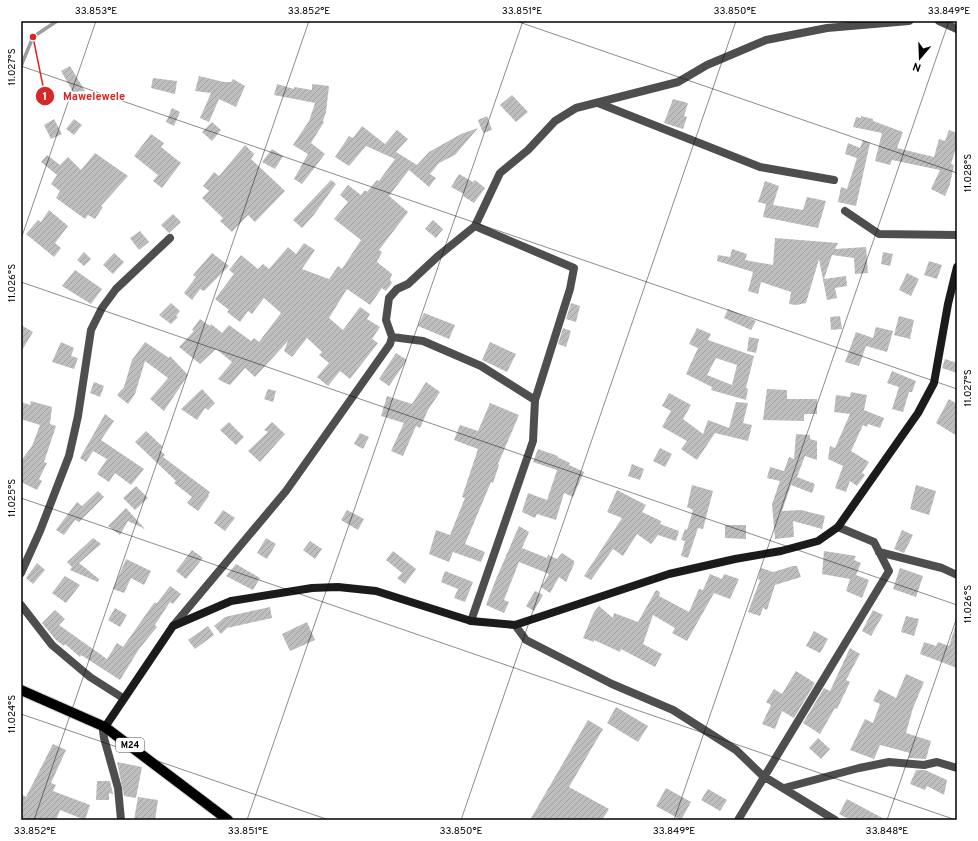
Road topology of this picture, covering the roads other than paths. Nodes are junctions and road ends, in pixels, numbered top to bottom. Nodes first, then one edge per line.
1 (909, 21) edge
2 (939, 21) edge
3 (957, 29) edge
4 (598, 103) junction
5 (834, 180) dead end
6 (845, 211) dead end
7 (475, 226) junction
8 (957, 235) edge
9 (170, 238) dead end
10 (957, 267) edge
11 (392, 336) junction
12 (535, 400) junction
13 (838, 527) junction
14 (879, 552) junction
15 (21, 573) edge
16 (957, 575) edge
17 (21, 605) edge
18 (471, 622) junction
19 (515, 624) junction
20 (172, 626) junction
21 (21, 690) edge
22 (123, 698) junction
23 (105, 727) junction
24 (957, 768) edge
25 (763, 776) junction
26 (784, 788) junction
27 (121, 820) edge
28 (228, 820) edge
29 (738, 820) edge
30 (835, 820) edge

1 - 4 street
2 - 3 street
4 - 5 street
4 - 7 street
6 - 8 street
7 - 11 street
7 - 12 street
9 - 15 street
10 - 13 street
11 - 12 street
11 - 20 street
12 - 18 street
13 - 14 street
13 - 19 street
14 - 16 street
14 - 25 street
17 - 22 street
18 - 19 street
18 - 20 street
19 - 25 street
20 - 22 street
21 - 23 main road, M24
22 - 23 street
23 - 27 street
23 - 28 main road, M24
24 - 26 street
25 - 26 street
25 - 29 street
26 - 30 street

